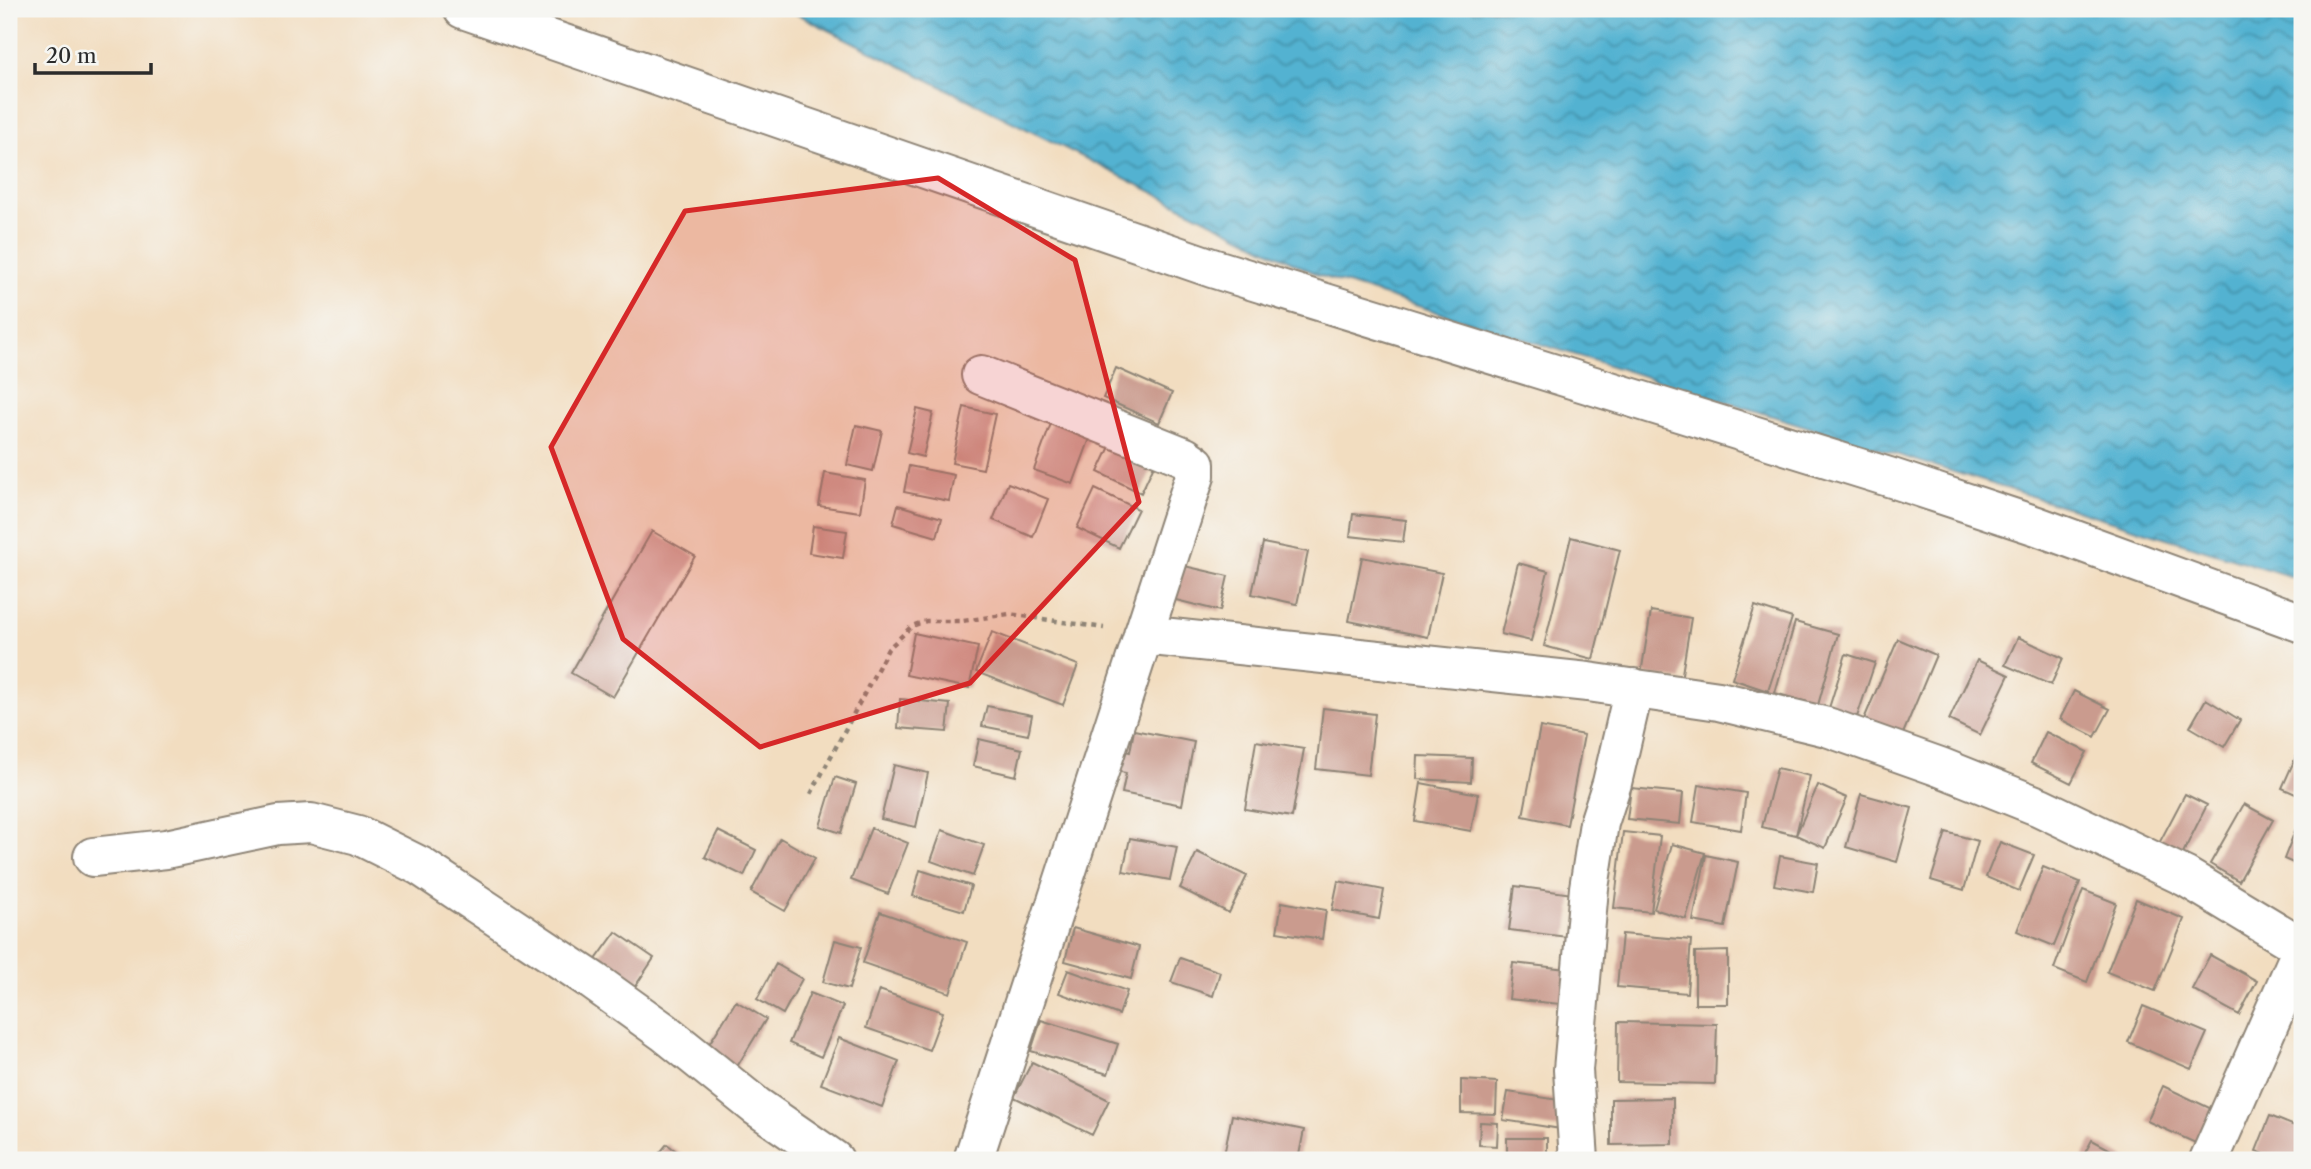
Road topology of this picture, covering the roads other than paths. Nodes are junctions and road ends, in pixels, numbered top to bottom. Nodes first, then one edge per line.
1 (463, 9) edge
2 (981, 375) dead end
3 (2302, 623) edge
4 (1143, 635) junction
5 (1634, 688) junction
6 (93, 857) dead end
7 (2302, 948) edge
8 (835, 1160) edge
9 (973, 1160) edge
10 (1579, 1160) edge
11 (2209, 1160) edge

1 - 3 street
2 - 4 street
4 - 5 street
4 - 9 street
5 - 7 street
5 - 10 street
6 - 8 street
7 - 11 street

